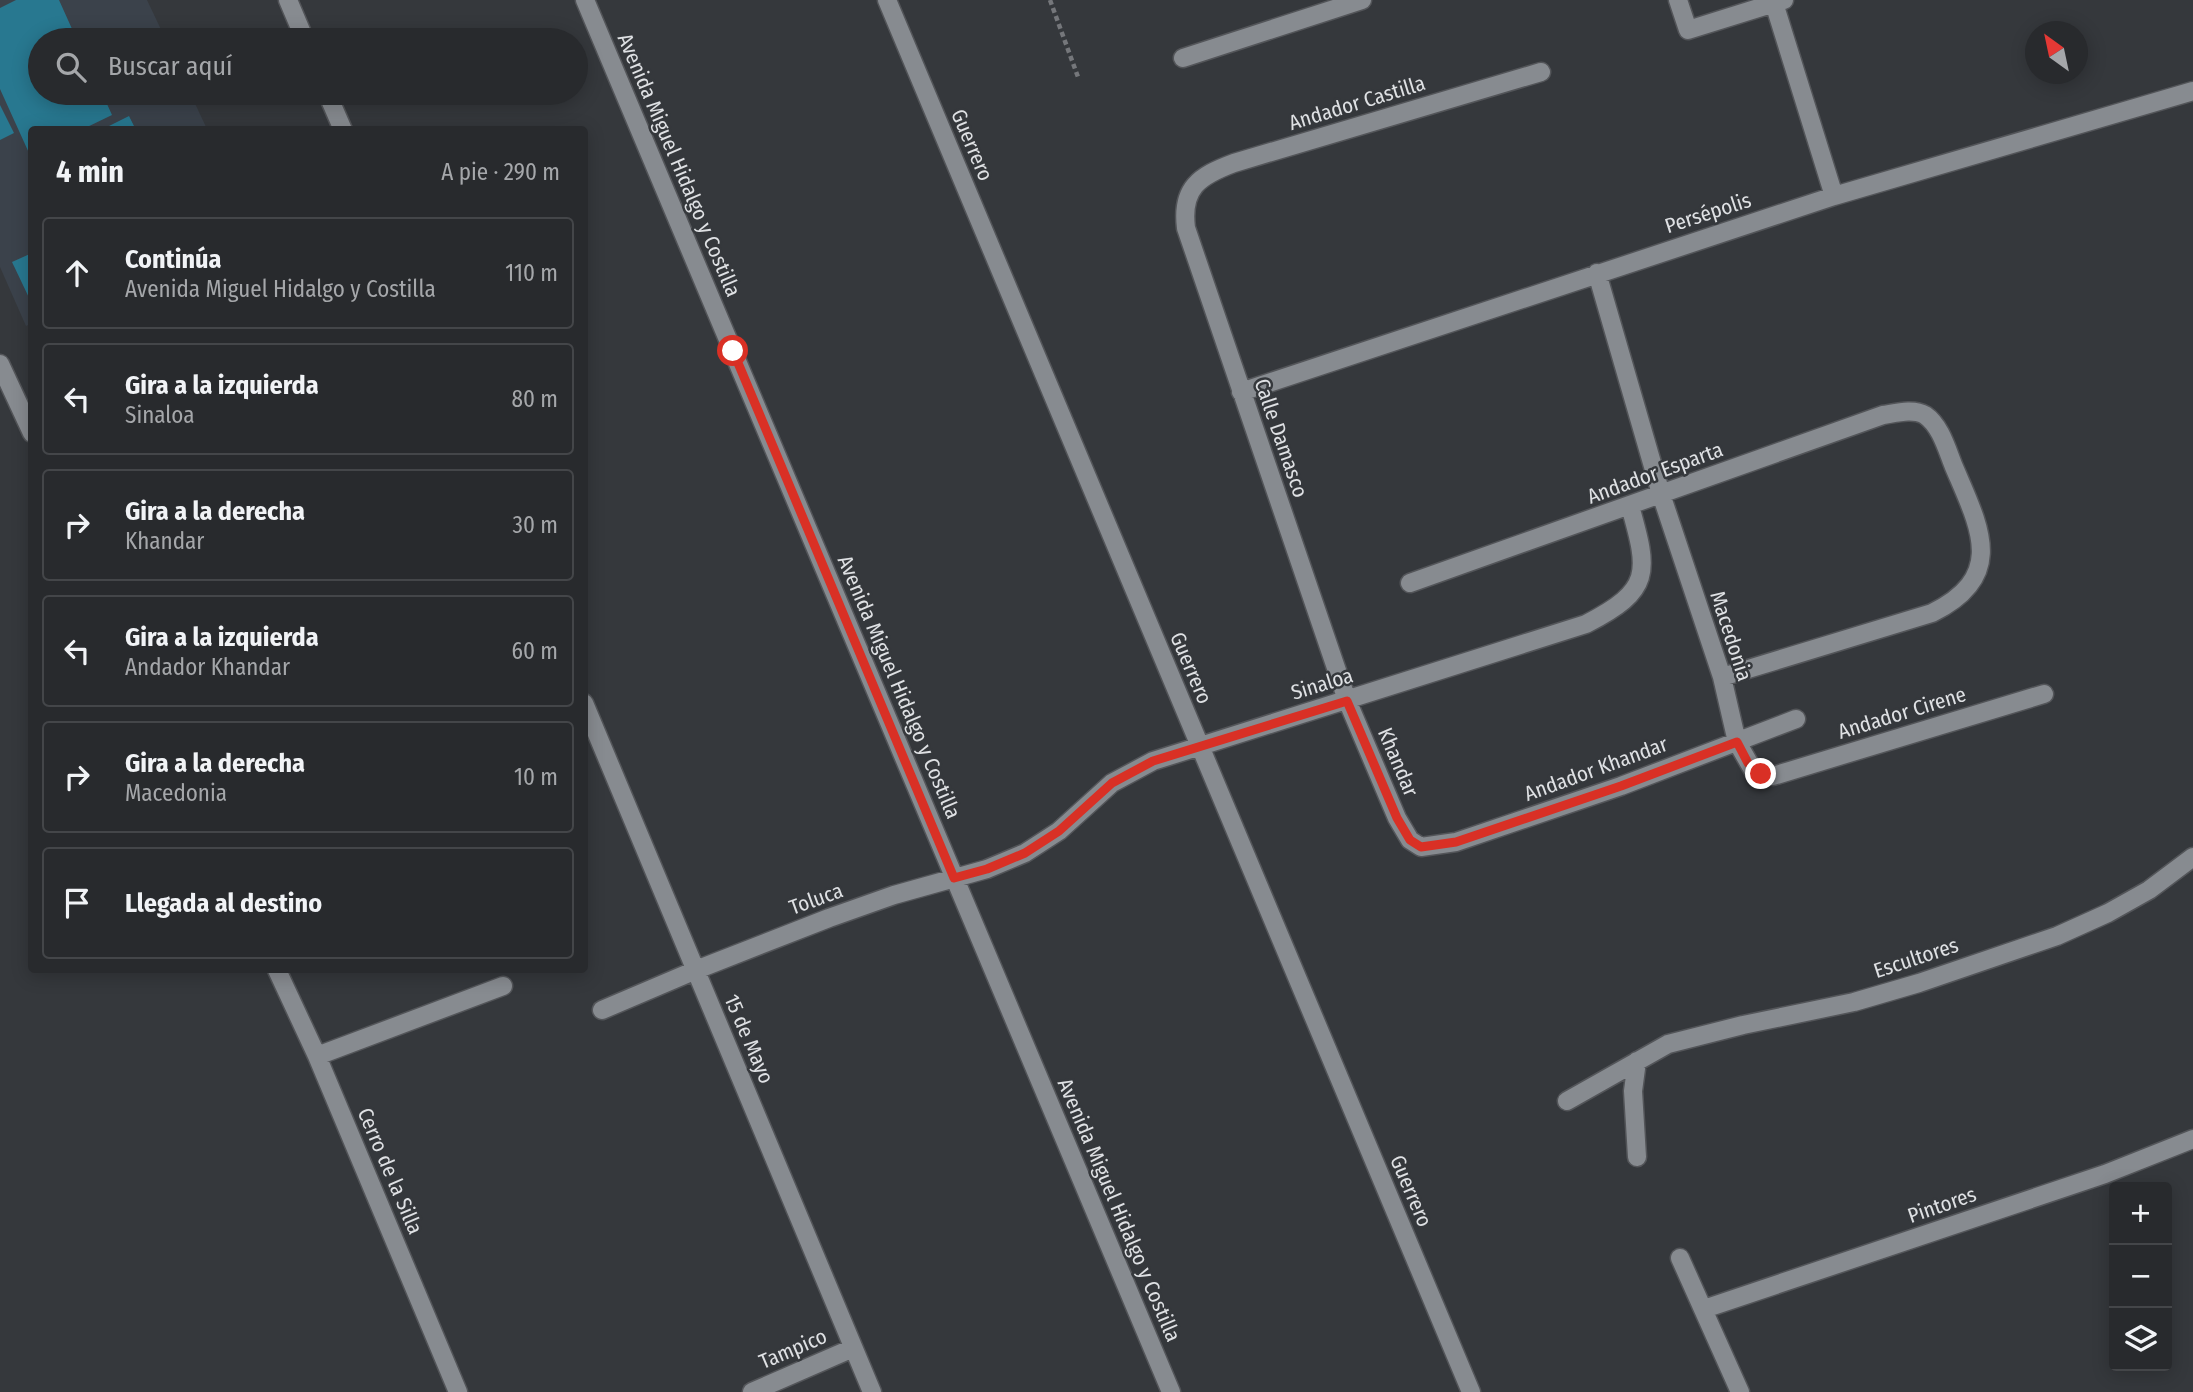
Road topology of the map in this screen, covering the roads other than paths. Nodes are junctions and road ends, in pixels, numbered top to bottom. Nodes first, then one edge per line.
1 (288, 0) edge
2 (585, 0) edge
3 (887, 0) edge
4 (1362, 0) edge
5 (1678, 0) edge
6 (1779, 2) edge
7 (300, 28) edge
8 (1183, 58) dead end
9 (1541, 72) dead end
10 (2193, 91) edge
11 (332, 105) edge
12 (341, 126) edge
13 (1191, 188) joint
14 (1834, 196) junction
15 (1597, 273) junction
16 (0, 364) edge
17 (1241, 391) junction
18 (28, 424) edge
19 (1661, 494) junction
20 (1630, 506) junction
21 (1410, 583) dead end
22 (1722, 677) junction
23 (2044, 694) dead end
24 (1347, 701) junction
25 (588, 713) edge
26 (1796, 719) dead end
27 (1737, 742) junction
28 (1199, 745) junction
29 (1773, 776) joint
30 (1410, 840) joint
31 (2193, 857) edge
32 (954, 878) junction
33 (696, 970) junction
34 (278, 973) edge
35 (503, 985) dead end
36 (602, 1010) dead end
37 (317, 1056) junction
38 (1637, 1061) junction
39 (1567, 1101) dead end
40 (2193, 1139) edge
41 (1637, 1157) dead end
42 (1680, 1258) dead end
43 (1704, 1309) junction
44 (853, 1348) junction
45 (458, 1392) edge
46 (752, 1392) edge
47 (872, 1392) edge
48 (1171, 1392) edge
49 (1471, 1392) edge
50 (1740, 1392) edge

1 - 7 street
2 - 32 street, Avenida Miguel Hidalgo y Costilla
3 - 28 street, Guerrero
4 - 8 street
5 - 6 street
6 - 14 street
9 - 13 street, Andador Castilla
10 - 14 street, Persépolis
11 - 12 street
13 - 17 street, Calle Damasco
14 - 15 street, Persépolis
15 - 17 street, Persépolis
15 - 19 street, Macedonia
16 - 18 street
17 - 24 street, Calle Damasco
19 - 20 street, Andador Esparta
19 - 22 street, Macedonia
19 - 22 street, Andador Esparta
20 - 21 street, Andador Esparta
20 - 24 street, Sinaloa
22 - 27 street, Macedonia
23 - 29 street, Andador Cirene
24 - 28 street, Sinaloa
24 - 30 street, Khandar
25 - 33 street, 15 de Mayo
26 - 27 street, Andador Khandar
27 - 29 street, Macedonia
27 - 30 street, Andador Khandar
28 - 32 street, Sinaloa
28 - 49 street, Guerrero
31 - 38 street, Escultores
32 - 33 street, Toluca
32 - 48 street, Avenida Miguel Hidalgo y Costilla
33 - 36 street, Toluca
33 - 44 street, 15 de Mayo
34 - 37 street, Cerro de la Silla
35 - 37 street
37 - 45 street, Cerro de la Silla
38 - 39 street, Escultores
38 - 41 street
40 - 43 street, Pintores
42 - 43 street
43 - 50 street
44 - 46 street, Tampico
44 - 47 street, 15 de Mayo

